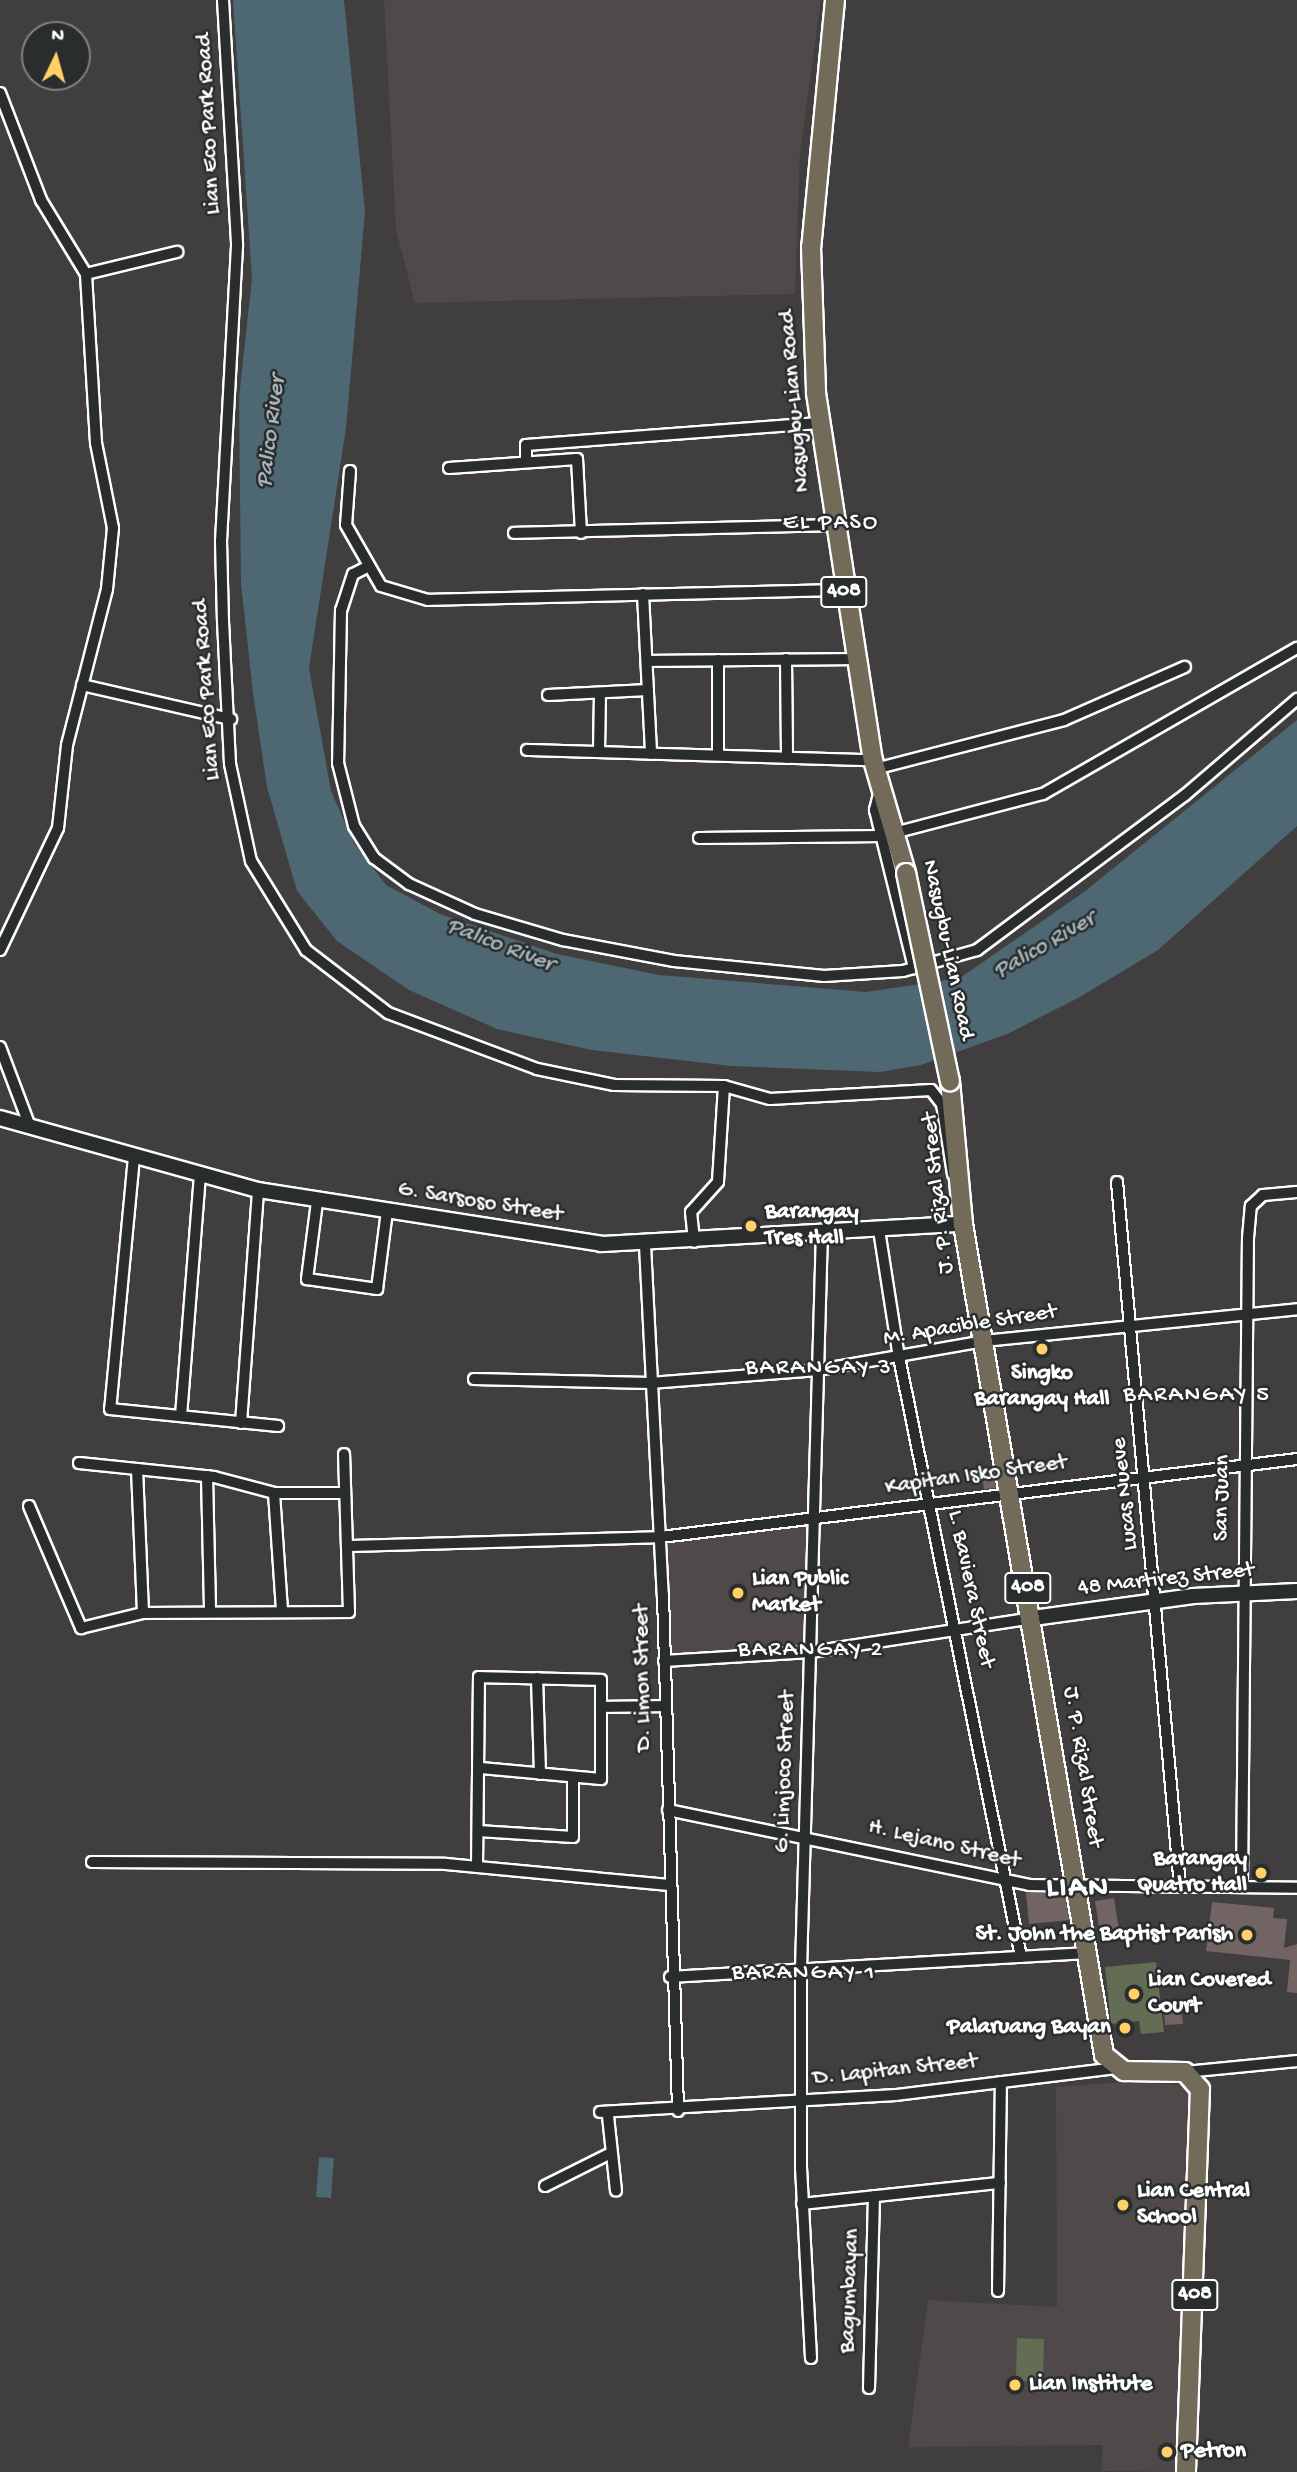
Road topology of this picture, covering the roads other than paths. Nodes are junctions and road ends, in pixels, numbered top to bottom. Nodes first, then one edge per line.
1 (223, 0) edge
2 (835, 0) edge
3 (0, 93) edge
4 (177, 251) dead end
5 (86, 274) junction
6 (819, 423) junction
7 (526, 461) junction
8 (449, 468) dead end
9 (350, 471) dead end
10 (832, 525) junction
11 (514, 533) dead end
12 (581, 533) junction
13 (369, 566) junction
14 (844, 590) junction
15 (643, 594) junction
16 (1297, 648) edge
17 (857, 659) junction
18 (718, 660) junction
19 (786, 660) junction
20 (647, 661) junction
21 (1185, 667) dead end
22 (82, 685) junction
23 (648, 690) junction
24 (600, 693) junction
25 (548, 695) dead end
26 (1297, 699) edge
27 (231, 719) junction
28 (527, 750) dead end
29 (599, 751) junction
30 (651, 754) junction
31 (718, 755) junction
32 (787, 758) junction
33 (874, 765) junction
34 (888, 834) junction
35 (699, 838) dead end
36 (0, 950) edge
37 (914, 968) junction
38 (0, 1047) edge
39 (950, 1081) joint
40 (724, 1086) junction
41 (0, 1118) edge
42 (30, 1127) junction
43 (134, 1157) junction
44 (200, 1177) junction
45 (1117, 1182) dead end
46 (958, 1188) junction
47 (258, 1190) junction
48 (1297, 1192) edge
49 (317, 1202) junction
50 (387, 1211) junction
51 (963, 1224) junction
52 (879, 1230) junction
53 (822, 1233) junction
54 (694, 1242) junction
55 (645, 1245) junction
56 (1297, 1309) edge
57 (1247, 1315) junction
58 (1132, 1325) junction
59 (984, 1341) junction
60 (899, 1357) junction
61 (818, 1370) junction
62 (474, 1379) dead end
63 (650, 1382) junction
64 (181, 1416) junction
65 (241, 1423) junction
66 (278, 1426) dead end
67 (344, 1454) dead end
68 (1297, 1459) edge
69 (79, 1463) dead end
70 (1245, 1466) junction
71 (137, 1469) junction
72 (1144, 1475) junction
73 (207, 1476) junction
74 (1012, 1492) junction
75 (275, 1493) junction
76 (345, 1493) junction
77 (931, 1502) junction
78 (29, 1506) dead end
79 (814, 1520) junction
80 (661, 1537) junction
81 (347, 1546) junction
82 (1297, 1591) edge
83 (1242, 1594) junction
84 (1158, 1600) junction
85 (282, 1611) junction
86 (211, 1612) junction
87 (143, 1613) junction
88 (1033, 1618) junction
89 (957, 1630) junction
90 (811, 1652) junction
91 (664, 1661) junction
92 (537, 1678) junction
93 (666, 1706) junction
94 (601, 1707) junction
95 (480, 1768) junction
96 (540, 1774) junction
97 (573, 1777) junction
98 (668, 1810) junction
99 (478, 1831) junction
100 (804, 1835) junction
101 (92, 1862) dead end
102 (477, 1867) junction
103 (1009, 1879) junction
104 (1242, 1884) junction
105 (669, 1885) junction
106 (1076, 1885) junction
107 (1180, 1886) junction
108 (1297, 1888) edge
109 (1087, 1953) junction
110 (1021, 1957) junction
111 (801, 1969) junction
112 (670, 1977) junction
113 (1297, 2061) edge
114 (1115, 2068) junction
115 (1185, 2072) junction
116 (1001, 2082) junction
117 (801, 2102) junction
118 (678, 2111) junction
119 (611, 2153) junction
120 (1000, 2183) junction
121 (545, 2186) dead end
122 (617, 2191) dead end
123 (874, 2196) junction
124 (802, 2204) junction
125 (998, 2291) dead end
126 (811, 2358) dead end
127 (869, 2388) dead end
128 (1186, 2472) edge

1 - 27 street, Lian Eco Park Road
2 - 6 main road, Nasugbu-Lian Road / 408
3 - 5 street
4 - 5 street
5 - 22 street
6 - 7 street
6 - 10 main road, Nasugbu-Lian Road / 408
7 - 8 street
7 - 12 street
9 - 13 street
10 - 12 street
10 - 14 main road, Nasugbu-Lian Road / 408
11 - 12 street
13 - 15 street
13 - 37 street
14 - 15 street
14 - 17 main road, Nasugbu-Lian Road / 408
15 - 20 street
16 - 34 street
17 - 19 street
17 - 33 main road, Nasugbu-Lian Road / 408
18 - 19 street
18 - 20 street
18 - 31 street
19 - 32 street
20 - 23 street
21 - 33 street
22 - 27 street
22 - 36 street
23 - 24 street
23 - 30 street
24 - 25 street
24 - 29 street
26 - 37 street
27 - 40 street, Lian Eco Park Road
28 - 29 street
29 - 30 street
30 - 31 street
31 - 32 street
32 - 33 street
33 - 34 main road, Nasugbu-Lian Road / 408
34 - 35 street
34 - 37 street
34 - 39 main road, Nasugbu-Lian Road / 408, bridge
38 - 42 street
39 - 46 main road, J. P. Rizal Street / 408
40 - 46 street, Lian Eco Park Road
40 - 54 street
41 - 42 street, G. Sarsoso Street
42 - 43 street, G. Sarsoso Street
43 - 44 street, G. Sarsoso Street
43 - 64 street
44 - 47 street, G. Sarsoso Street
44 - 64 street
45 - 58 street, Lucas Nueve
46 - 51 main road, J. P. Rizal Street / 408
47 - 49 street, G. Sarsoso Street
47 - 65 street
48 - 57 street, San Juan
49 - 50 street, G. Sarsoso Street
49 - 50 street
50 - 55 street, G. Sarsoso Street
51 - 52 street, G. Sarsoso Street
51 - 59 main road, J. P. Rizal Street / 408
52 - 53 street, G. Sarsoso Street
52 - 60 street, L. Baviera Street
53 - 54 street, G. Sarsoso Street
53 - 61 street, G. Limjoco Street
54 - 55 street, G. Sarsoso Street
55 - 63 street, D. Limon Street
56 - 57 street, M. Apacible Street
57 - 58 street, M. Apacible Street
57 - 70 street, San Juan
58 - 59 street, M. Apacible Street
58 - 72 street, Lucas Nueve
59 - 60 street, M. Apacible Street
59 - 74 main road, J. P. Rizal Street / 408
60 - 61 street, M. Apacible Street
60 - 77 street, L. Baviera Street
61 - 63 street, M. Apacible Street
61 - 79 street, G. Limjoco Street
62 - 63 street, M. Apacible Street
63 - 80 street, D. Limon Street
64 - 65 street
65 - 66 street
67 - 76 street
68 - 70 street, Kapitan Isko Street
69 - 71 street
70 - 72 street, Kapitan Isko Street
70 - 83 street, San Juan
71 - 73 street
71 - 87 street
72 - 74 street, Kapitan Isko Street
72 - 84 street, Lucas Nueve
73 - 75 street
73 - 86 street
74 - 77 street, Kapitan Isko Street
74 - 88 main road, J. P. Rizal Street / 408
75 - 76 street
75 - 85 street
76 - 81 street
77 - 79 street, Kapitan Isko Street
77 - 89 street, L. Baviera Street
78 - 87 street
79 - 80 street, Kapitan Isko Street
79 - 90 street, G. Limjoco Street
80 - 81 street, Kapitan Isko Street
80 - 91 street, D. Limon Street
81 - 85 street
82 - 83 street, 48 Martirez Street
83 - 84 street, 48 Martirez Street
83 - 104 street, San Juan
84 - 88 street, 48 Martirez Street
84 - 107 street, Lucas Nueve
85 - 86 street
86 - 87 street
88 - 89 street, 48 Martirez Street
88 - 106 main road, J. P. Rizal Street / 408
89 - 90 street, 48 Martirez Street
89 - 103 street, L. Baviera Street
90 - 91 street, 48 Martirez Street
90 - 100 street, G. Limjoco Street
91 - 93 street, D. Limon Street
92 - 94 street
92 - 95 street
92 - 96 street
93 - 94 street
93 - 98 street, D. Limon Street
94 - 97 street
95 - 96 street
95 - 99 street
96 - 97 street
97 - 99 street
98 - 100 street, H. Lejano Street
98 - 105 street, D. Limon Street
99 - 102 street
100 - 103 street, H. Lejano Street
100 - 111 street, G. Limjoco Street
101 - 102 street
102 - 105 street
103 - 106 street, H. Lejano Street
103 - 110 street, L. Baviera Street
104 - 107 street, H. Lejano Street
104 - 108 street, H. Lejano Street
105 - 112 street, D. Limon Street
106 - 107 street, H. Lejano Street
106 - 109 main road, J. P. Rizal Street / 408
109 - 110 street
109 - 114 main road, J. P. Rizal Street / 408
110 - 111 street
111 - 112 street
111 - 117 street, G. Limjoco Street
112 - 118 street, D. Limon Street
113 - 115 street
114 - 115 main road
114 - 116 street, D. Lapitan Street
115 - 128 main road, 408
116 - 117 street, D. Lapitan Street
116 - 120 street
117 - 118 street, D. Lapitan Street
117 - 124 street, G. Limjoco Street
118 - 119 street, D. Lapitan Street
119 - 121 street
119 - 122 street
120 - 123 street, Bagumbayan
120 - 125 street
123 - 124 street, Bagumbayan
123 - 127 street, Bagumbayan
124 - 126 street, Bagumbayan

